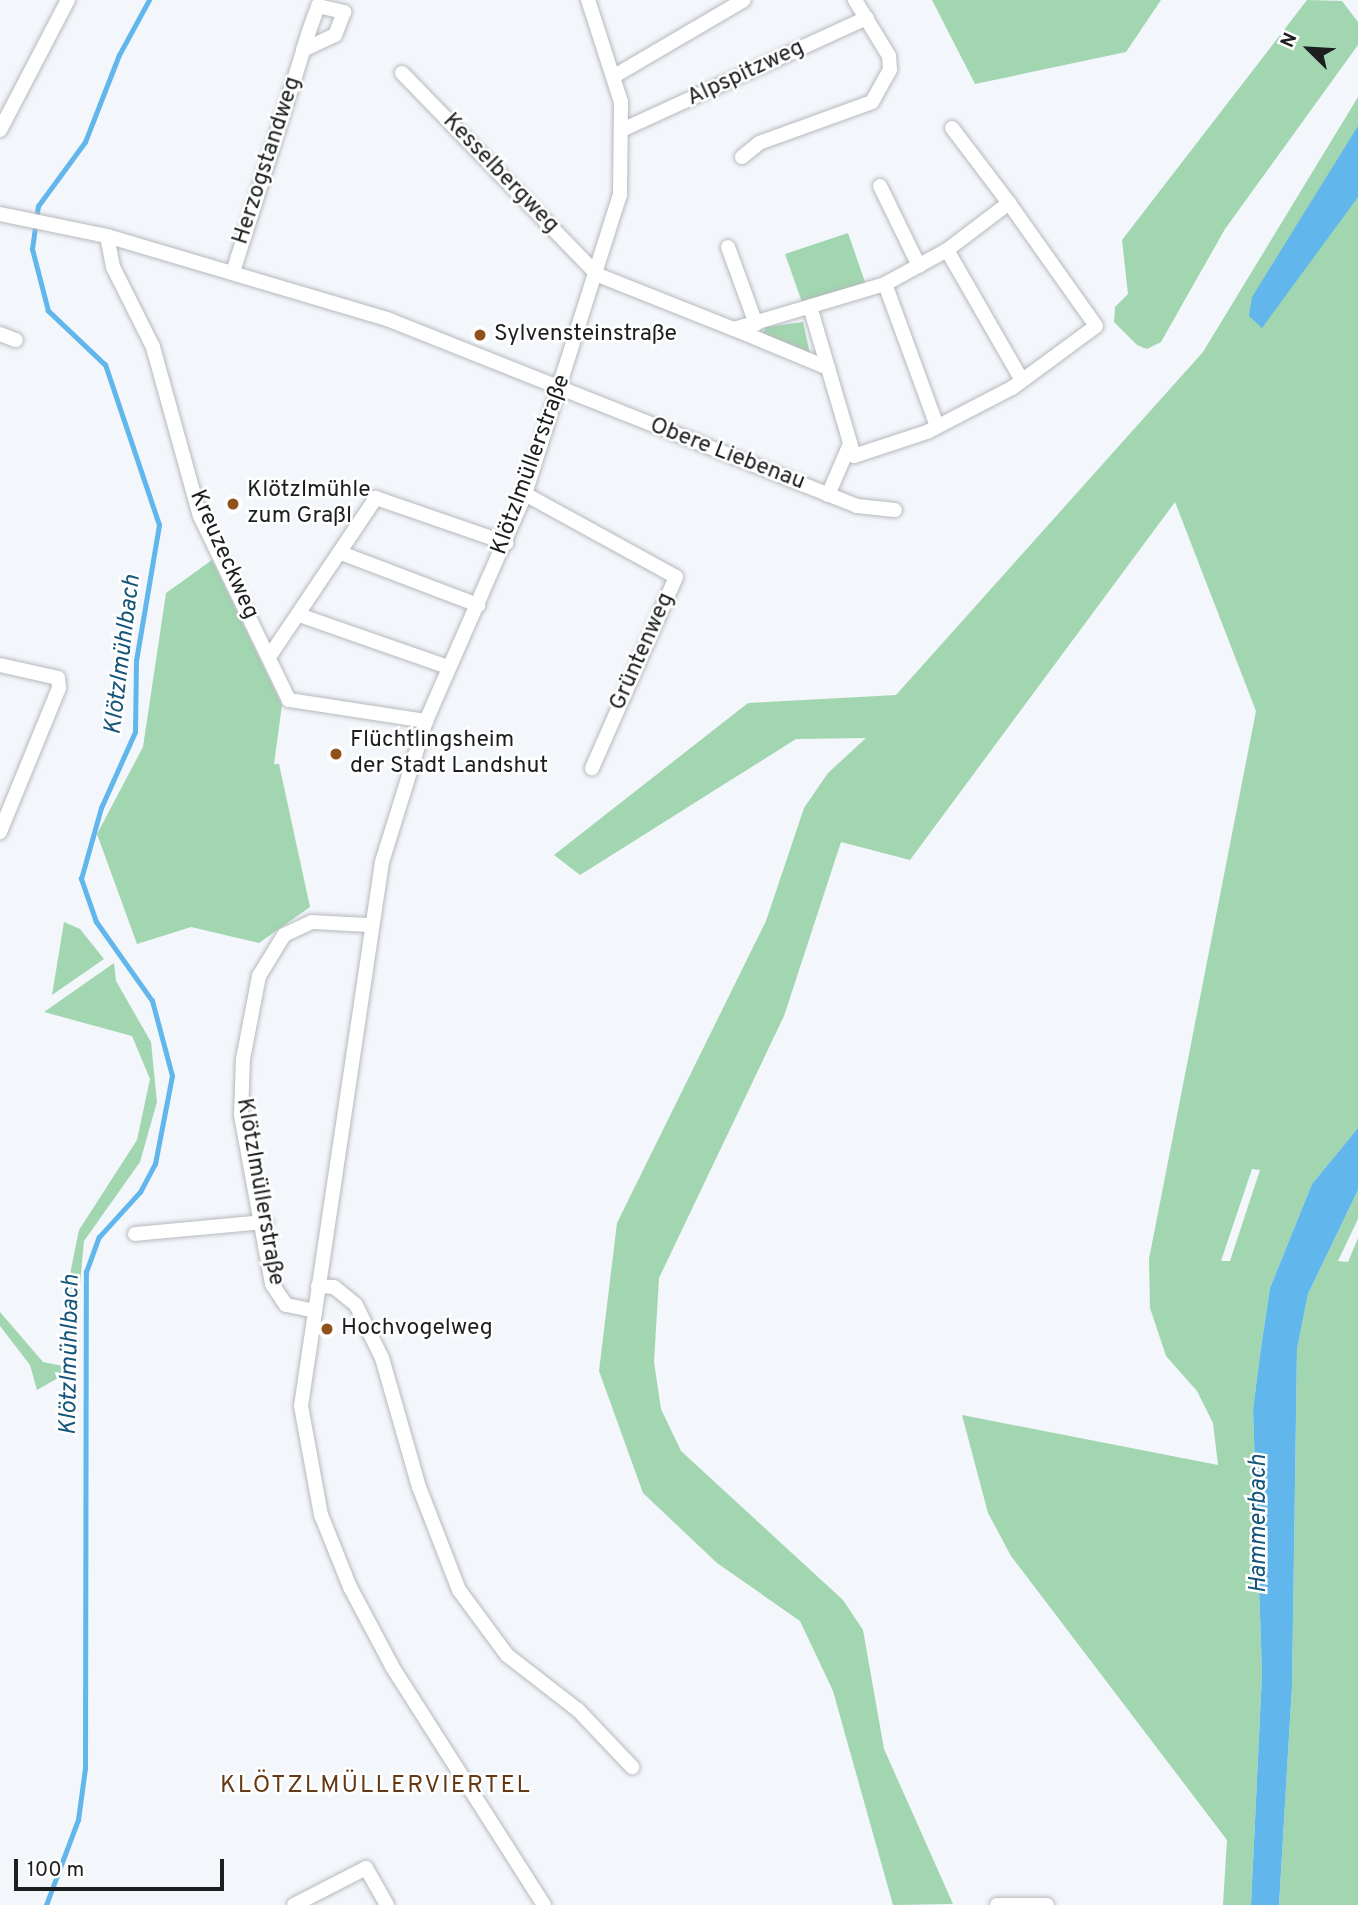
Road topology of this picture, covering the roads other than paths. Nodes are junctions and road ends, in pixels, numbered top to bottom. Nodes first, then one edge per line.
1 (68, 0) edge
2 (744, 0) edge
3 (855, 0) edge
4 (594, 2) edge
5 (867, 18) junction
6 (303, 50) dead end
7 (402, 73) dead end
8 (616, 75) junction
9 (951, 128) dead end
10 (624, 129) junction
11 (0, 130) edge
12 (742, 157) dead end
13 (880, 186) dead end
14 (1009, 203) junction
15 (0, 214) edge
16 (107, 236) junction
17 (727, 247) dead end
18 (947, 250) junction
19 (919, 266) junction
20 (233, 272) junction
21 (598, 275) junction
22 (885, 284) junction
23 (811, 310) junction
24 (756, 324) junction
25 (734, 329) junction
26 (0, 334) edge
27 (16, 340) dead end
28 (828, 368) junction
29 (1020, 377) junction
30 (561, 392) junction
31 (936, 423) junction
32 (850, 444) junction
33 (525, 494) junction
34 (828, 495) junction
35 (895, 510) dead end
36 (506, 543) junction
37 (341, 553) junction
38 (478, 605) junction
39 (302, 616) junction
40 (269, 657) junction
41 (0, 665) edge
42 (448, 667) junction
43 (426, 721) junction
44 (592, 768) dead end
45 (0, 832) edge
46 (370, 925) junction
47 (265, 1222) junction
48 (135, 1234) dead end
49 (318, 1286) junction
50 (315, 1311) junction
51 (632, 1767) dead end
52 (294, 1905) edge
53 (387, 1905) edge
54 (544, 1905) edge
55 (997, 1905) edge
56 (1046, 1905) edge

1 - 11 street
2 - 8 street
3 - 5 street
4 - 8 street, Klötzlmüllerstraße
5 - 10 street, Alpspitzweg
5 - 12 street
6 - 20 street, Herzogstandweg
7 - 21 street, Kesselbergweg
8 - 10 street, Klötzlmüllerstraße
9 - 14 street
10 - 21 street, Klötzlmüllerstraße
13 - 19 street
14 - 18 street
14 - 29 street
15 - 16 street
16 - 20 street
16 - 40 street, Kreuzeckweg
17 - 24 street
18 - 19 street
18 - 29 street
19 - 22 street
20 - 30 street
21 - 25 street
21 - 30 street, Klötzlmüllerstraße
22 - 23 street
22 - 31 street
23 - 24 street
23 - 28 street
24 - 25 street
25 - 28 street
26 - 27 street
28 - 32 street
29 - 31 street
30 - 33 street, Klötzlmüllerstraße
30 - 34 street, Obere Liebenau
31 - 32 street
32 - 34 street
33 - 36 street, Klötzlmüllerstraße
33 - 44 street, Grüntenweg
34 - 35 street, Obere Liebenau
36 - 37 street
36 - 38 street, Klötzlmüllerstraße
37 - 38 street
37 - 39 street
38 - 42 street, Klötzlmüllerstraße
39 - 40 street
39 - 42 street
40 - 43 street, Kreuzeckweg
41 - 45 street
42 - 43 street, Klötzlmüllerstraße
43 - 46 street, Klötzlmüllerstraße
46 - 47 street, Klötzlmüllerstraße
46 - 49 street, Klötzlmüllerstraße
47 - 48 street
47 - 50 street, Klötzlmüllerstraße
49 - 50 street, Klötzlmüllerstraße
49 - 51 street
50 - 54 street, Klötzlmüllerstraße
52 - 53 street
55 - 56 street

